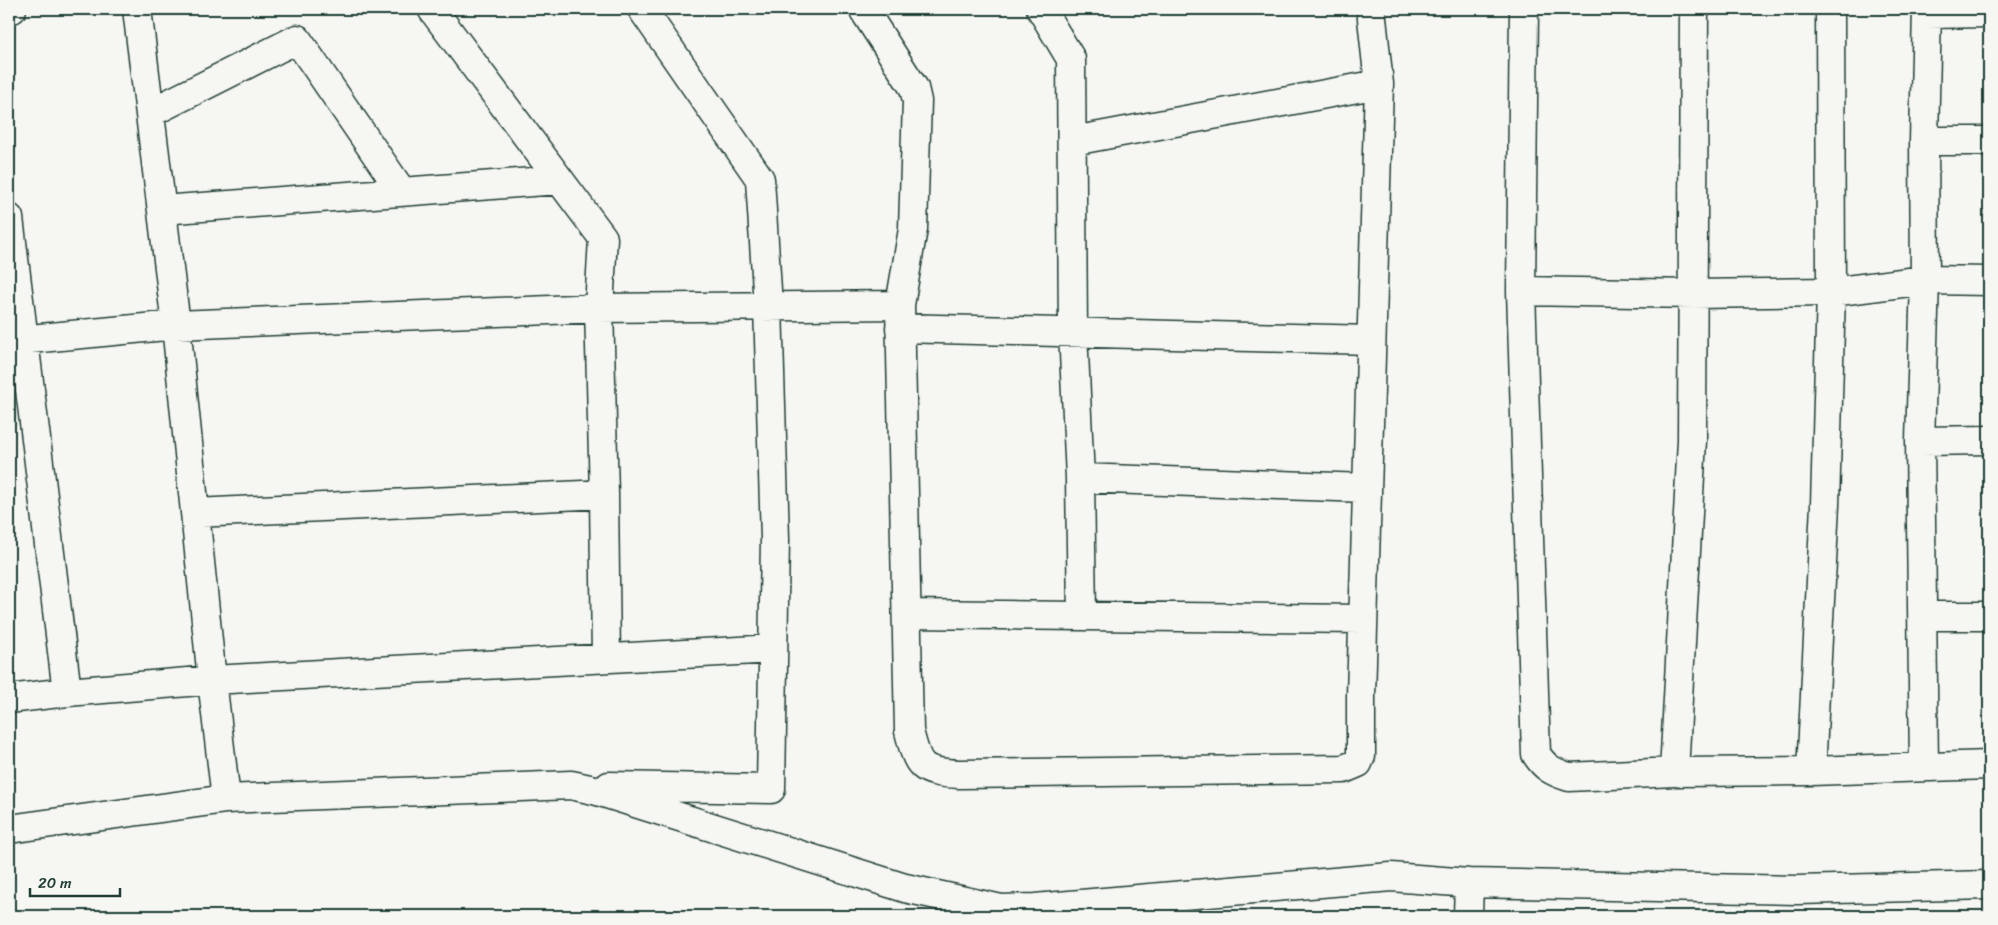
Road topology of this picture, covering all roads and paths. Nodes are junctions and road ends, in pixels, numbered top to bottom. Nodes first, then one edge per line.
1 (136, 9) edge
2 (432, 9) edge
3 (642, 9) edge
4 (863, 9) edge
5 (1042, 9) edge
6 (1371, 9) edge
7 (1524, 9) edge
8 (1694, 9) edge
9 (1830, 9) edge
10 (1927, 12) edge
11 (1989, 13) edge
12 (1379, 84) junction
13 (150, 114) junction
14 (1073, 141) junction
15 (1924, 141) junction
16 (1989, 141) edge
17 (559, 180) junction
18 (402, 192) junction
19 (162, 210) junction
20 (9, 218) edge
21 (1925, 280) junction
22 (1989, 281) edge
23 (1521, 291) junction
24 (1830, 292) junction
25 (1692, 294) junction
26 (768, 306) junction
27 (598, 308) junction
28 (900, 317) junction
29 (176, 325) junction
30 (1073, 332) junction
31 (1371, 340) junction
32 (16, 341) edge
33 (1989, 440) edge
34 (1920, 441) junction
35 (1080, 478) junction
36 (1367, 488) junction
37 (604, 494) junction
38 (195, 513) junction
39 (907, 614) junction
40 (1082, 616) junction
41 (1923, 616) junction
42 (1989, 616) edge
43 (1363, 619) junction
44 (773, 649) junction
45 (606, 658) junction
46 (212, 680) junction
47 (67, 692) junction
48 (9, 699) edge
49 (1989, 765) edge
50 (1924, 767) junction
51 (1811, 771) junction
52 (1674, 772) junction
53 (572, 785) junction
54 (226, 799) junction
55 (9, 829) edge
56 (1469, 883) junction
57 (1989, 885) edge
58 (1468, 916) edge

1 - 13 street
2 - 17 street
3 - 26 street
4 - 28 street
5 - 14 street
6 - 12 street
7 - 23 street
8 - 25 street
9 - 24 street
10 - 11 street
10 - 15 street
12 - 14 street
12 - 31 street
13 - 18 street
13 - 19 street
14 - 30 street
15 - 16 street
15 - 21 street
17 - 18 street
17 - 27 street
18 - 19 street
19 - 29 street
20 - 32 street
21 - 22 street
21 - 24 street
21 - 34 street
23 - 25 street
23 - 52 street
24 - 25 street
24 - 51 street
25 - 52 street
26 - 27 street
26 - 28 street
26 - 44 street
27 - 29 street
27 - 37 street
28 - 30 street
28 - 39 street
29 - 32 street
29 - 38 street
30 - 31 street
30 - 35 street
31 - 36 street
32 - 47 street
33 - 34 street
34 - 41 street
35 - 36 street
35 - 40 street
36 - 43 street
37 - 38 street
37 - 45 street
38 - 46 street
39 - 40 street
39 - 43 street
40 - 43 street
41 - 42 street
41 - 50 street
44 - 45 street
44 - 53 street
45 - 46 street
46 - 47 street
46 - 54 street
47 - 48 street
49 - 50 street
50 - 51 street
51 - 52 street
53 - 54 street
53 - 56 street
54 - 55 street
56 - 57 street
56 - 58 street

